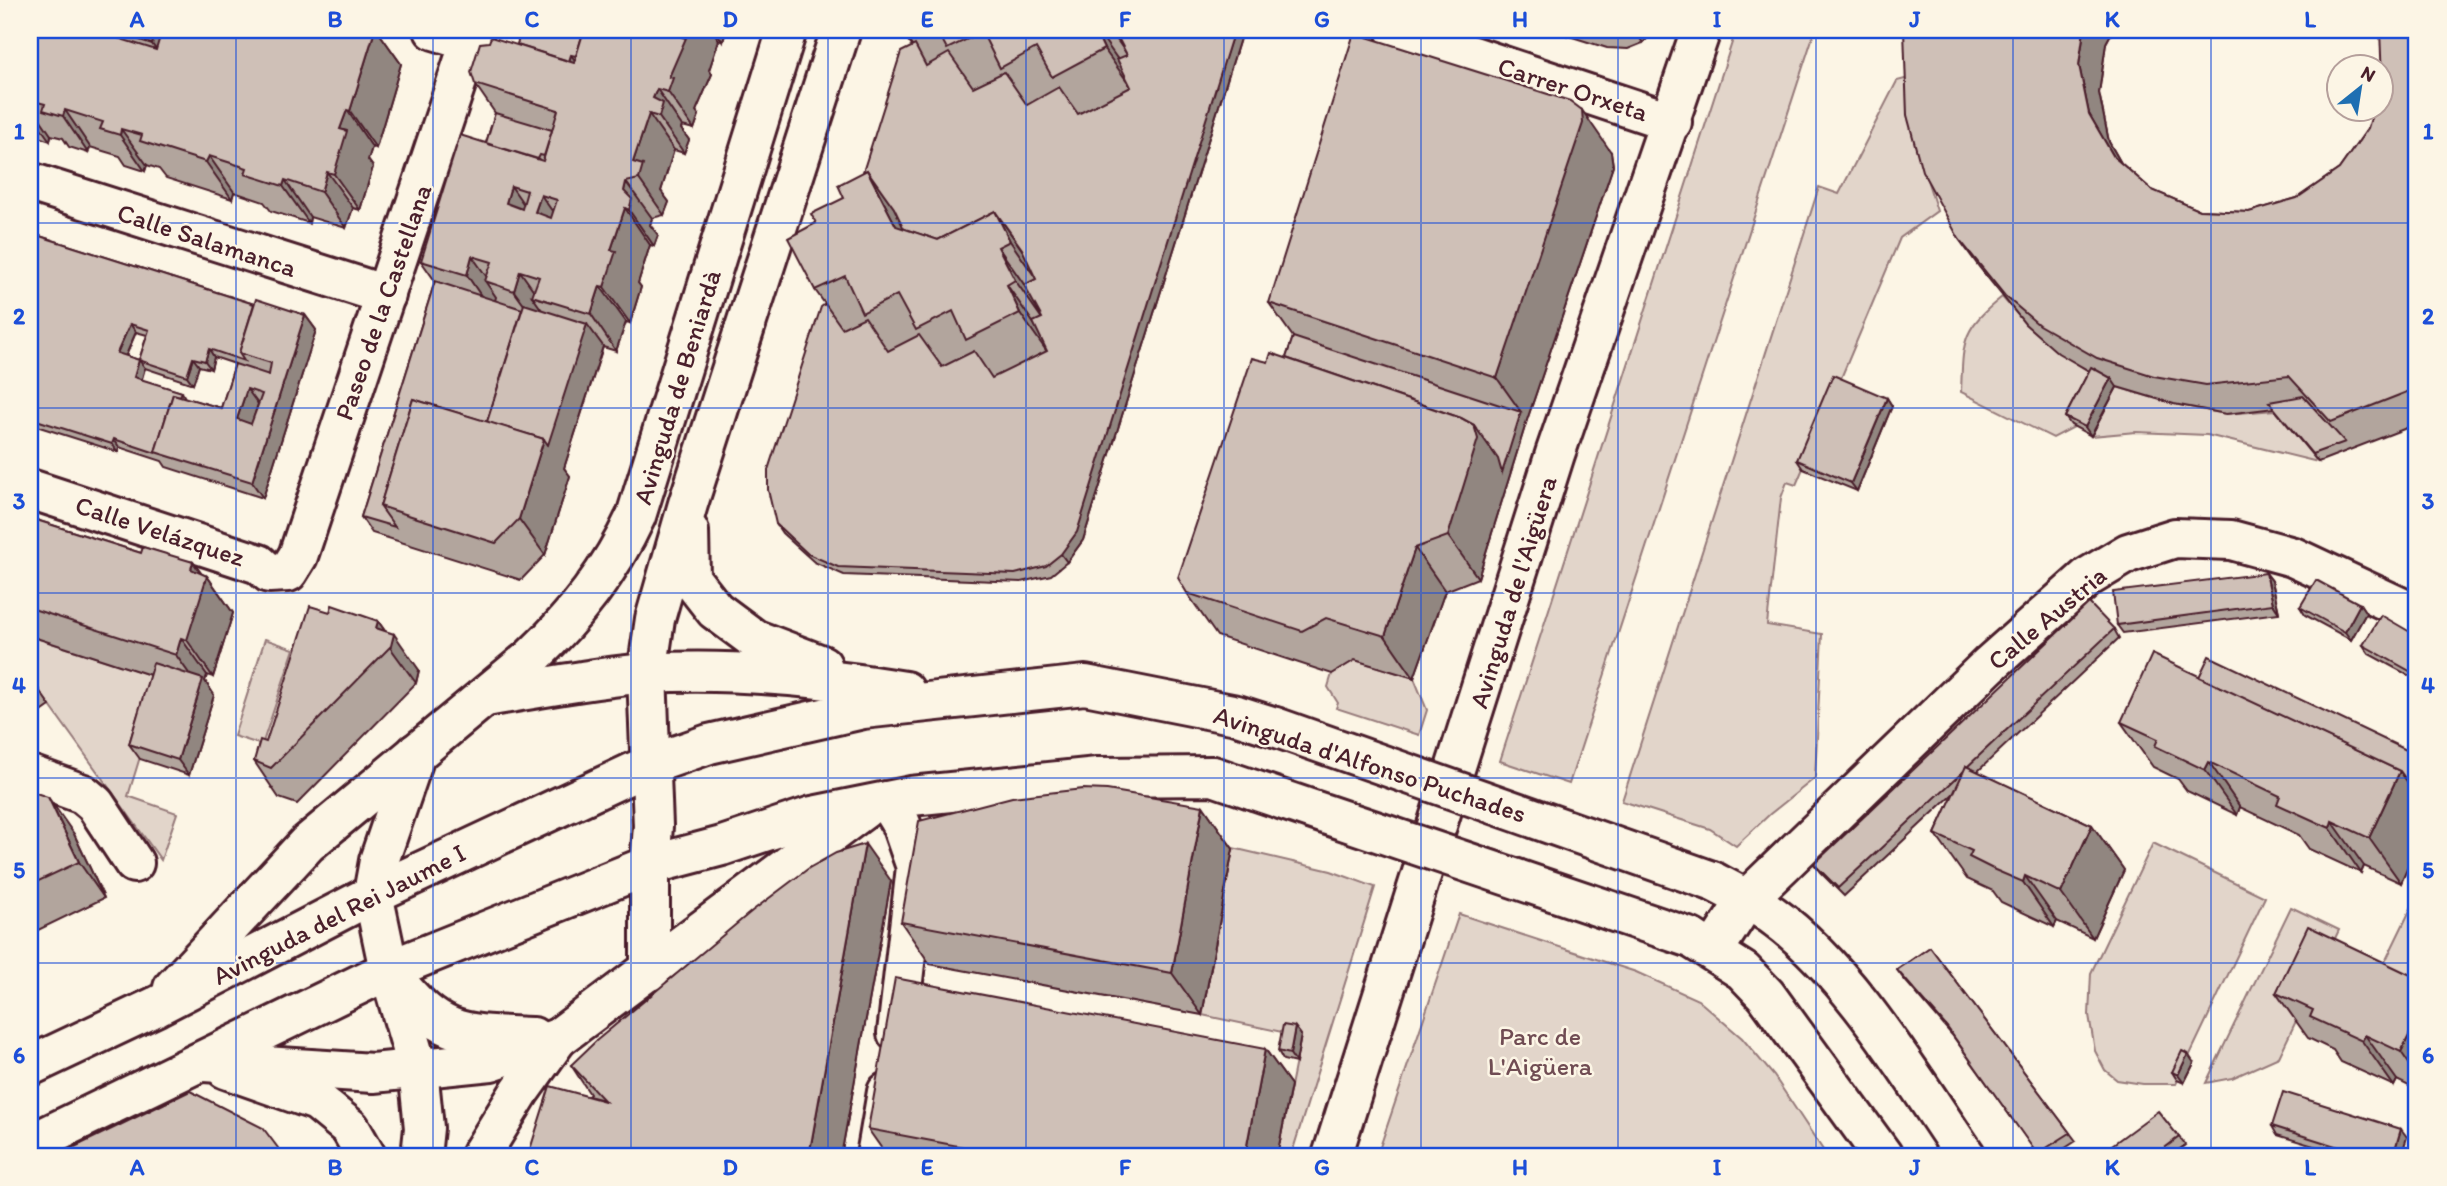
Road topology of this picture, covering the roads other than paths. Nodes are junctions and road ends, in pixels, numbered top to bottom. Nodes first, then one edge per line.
1 (434, 30) edge
2 (787, 30) edge
3 (841, 30) edge
4 (1395, 30) edge
5 (1701, 30) edge
6 (472, 35) edge
7 (1672, 122) junction
8 (30, 182) edge
9 (386, 295) junction
10 (30, 489) edge
11 (688, 504) junction
12 (288, 572) joint
13 (2417, 615) edge
14 (647, 673) junction
15 (876, 686) junction
16 (486, 697) junction
17 (948, 698) junction
18 (416, 751) junction
19 (649, 765) junction
20 (30, 775) edge
21 (879, 802) junction
22 (134, 863) dead end
23 (650, 865) junction
24 (373, 894) junction
25 (1747, 899) junction
26 (1703, 944) junction
27 (389, 970) junction
28 (650, 971) junction
29 (904, 992) junction
30 (941, 999) edge
31 (157, 1006) junction
32 (558, 1038) junction
33 (204, 1062) junction
34 (30, 1066) edge
35 (418, 1069) junction
36 (30, 1144) edge
37 (366, 1156) edge
38 (421, 1156) edge
39 (480, 1156) edge
40 (876, 1156) edge
41 (1332, 1156) edge
42 (1883, 1156) edge
43 (1966, 1156) edge

1 - 6 main road
2 - 16 main road, Avinguda de Beniardà
3 - 11 main road, Avinguda de Beniardà
4 - 7 main road, Carrer Orxeta
5 - 7 main road, Avinguda de l'Aigüera
6 - 9 main road, Paseo de la Castellana
7 - 41 main road, Avinguda de l'Aigüera
8 - 9 main road, Calle Salamanca
9 - 12 main road, Paseo de la Castellana
10 - 12 main road, Calle Velázquez
11 - 14 main road, Avinguda de Beniardà
11 - 15 main road
13 - 25 main road, Calle Austria
14 - 15 main road
14 - 16 main road
14 - 19 main road, Avinguda de Beniardà
15 - 17 main road
16 - 18 main road, Avinguda de Beniardà
17 - 19 main road, Avinguda d'Alfonso Puchades
17 - 25 main road, Avinguda d'Alfonso Puchades, bridge
18 - 24 main road
18 - 31 main road, Avinguda de Beniardà
19 - 23 main road, Avinguda de Beniardà
19 - 24 main road, Avinguda del Rei Jaume I
20 - 22 main road
21 - 23 main road
21 - 26 main road, bridge
21 - 28 main road
21 - 29 main road
23 - 27 main road
23 - 28 main road, Avinguda de Beniardà
24 - 27 main road
24 - 31 main road, Avinguda del Rei Jaume I
25 - 26 main road, Calle Austria
25 - 43 main road, Avinguda d'Alfonso Puchades
26 - 42 main road
27 - 32 main road
27 - 33 main road
27 - 35 main road
28 - 32 main road
29 - 30 main road
29 - 40 main road
31 - 34 main road, Avinguda del Rei Jaume I
32 - 35 main road
32 - 39 main road
33 - 35 main road
33 - 36 main road
33 - 37 main road
35 - 38 main road

